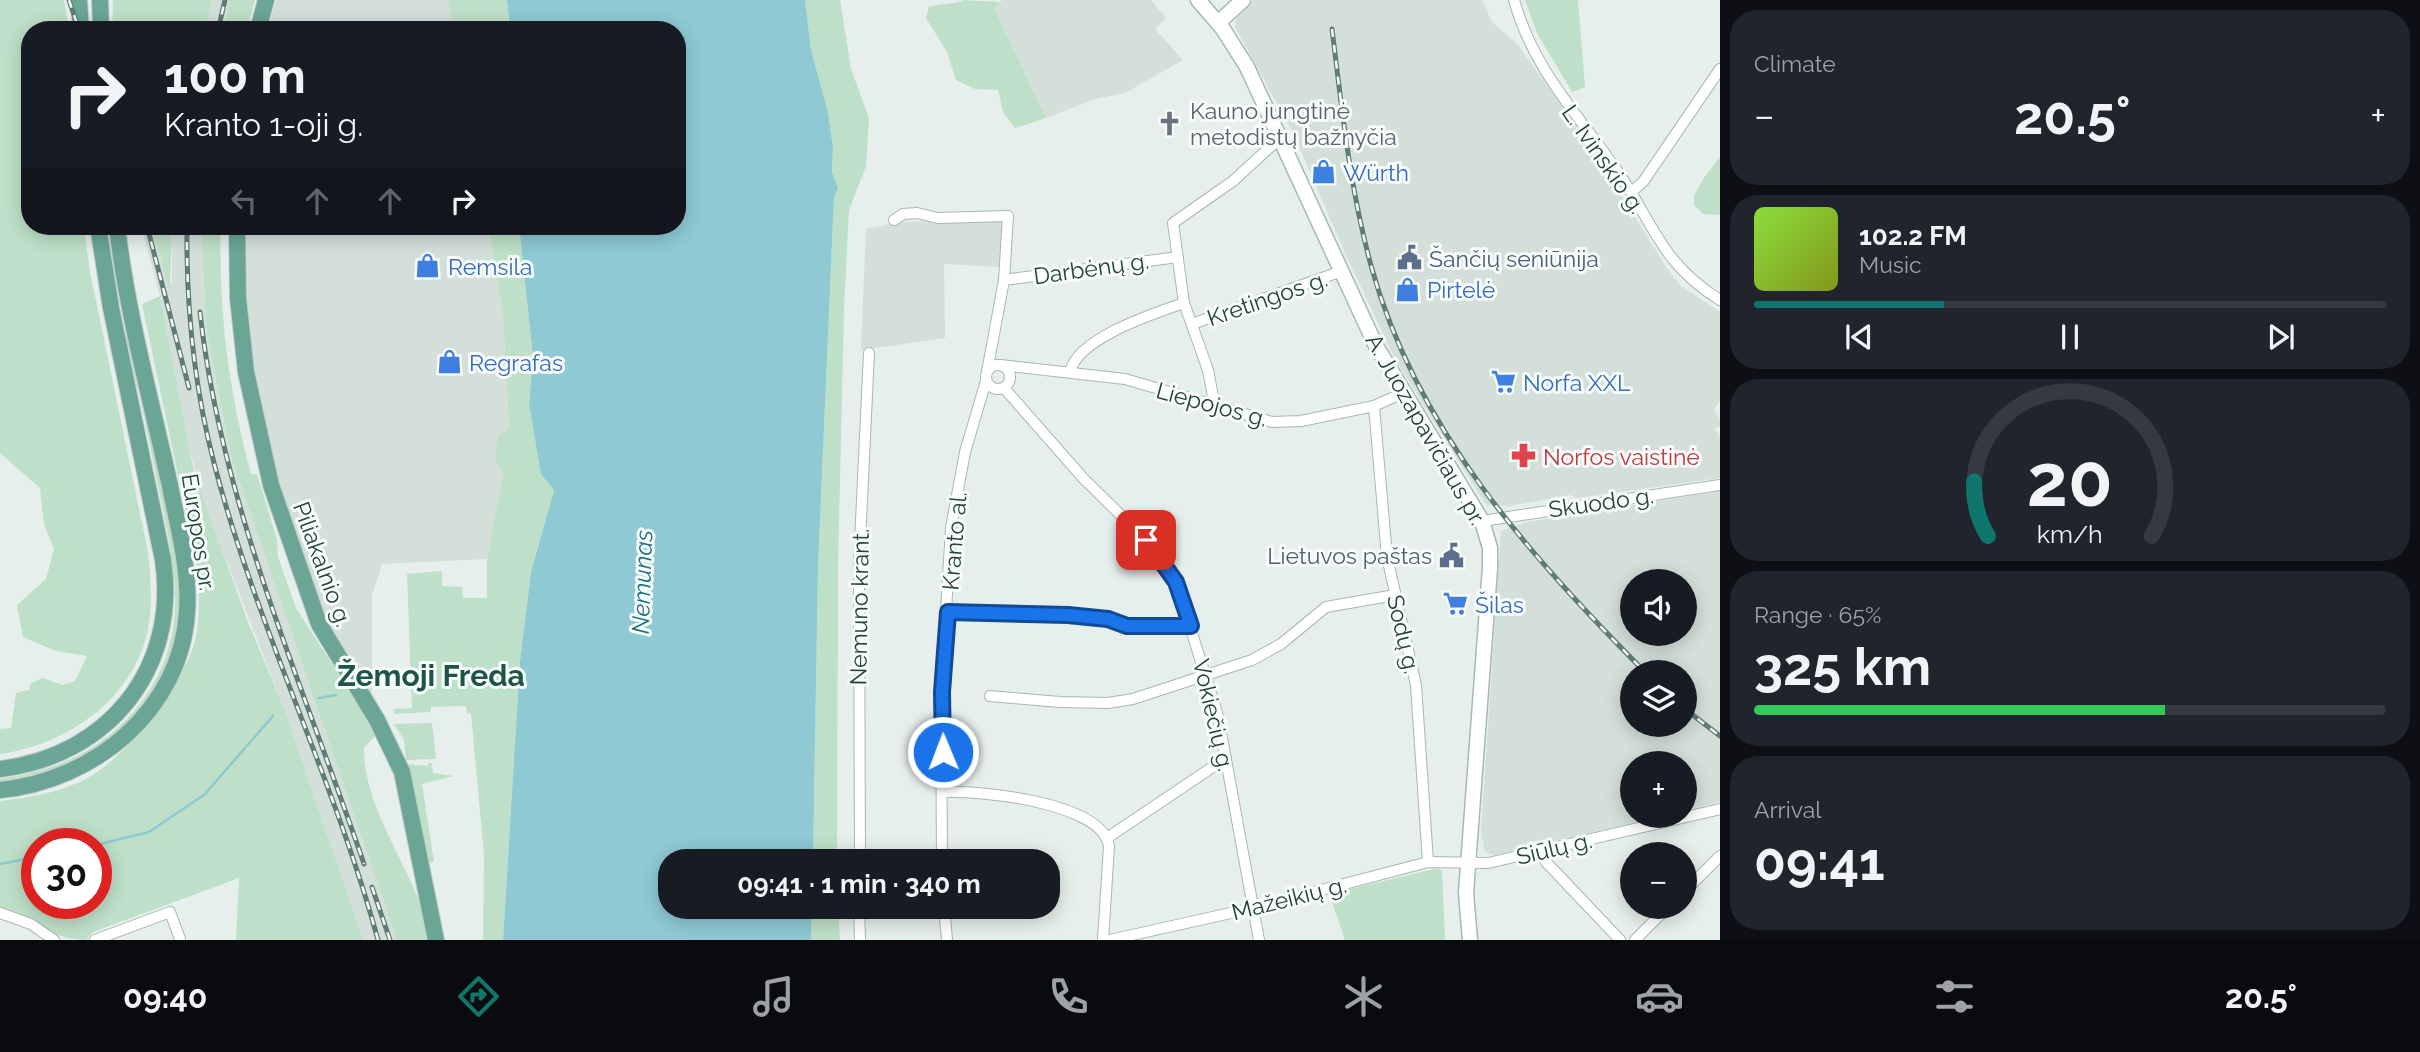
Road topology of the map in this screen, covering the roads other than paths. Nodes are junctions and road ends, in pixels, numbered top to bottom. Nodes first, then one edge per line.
1 (100, 0) edge
2 (266, 0) edge
3 (1198, 0) edge
4 (1243, 0) edge
5 (1514, 0) edge
6 (79, 1) edge
7 (80, 21) edge
8 (101, 21) edge
9 (260, 21) edge
10 (1218, 23) junction
11 (1720, 69) edge
12 (1281, 137) junction
13 (1631, 192) junction
14 (894, 220) dead end
15 (99, 235) edge
16 (118, 235) edge
17 (237, 235) edge
18 (1178, 257) junction
19 (1342, 271) junction
20 (1004, 280) junction
21 (1720, 300) edge
22 (1184, 303) junction
23 (1192, 324) junction
24 (990, 353) junction
25 (869, 354) dead end
26 (999, 365) junction
27 (1019, 365) junction
28 (1070, 372) junction
29 (1010, 374) junction
30 (986, 383) junction
31 (1004, 388) junction
32 (1403, 393) junction
33 (1374, 406) junction
34 (1215, 407) junction
35 (1720, 485) edge
36 (1482, 521) junction
37 (1395, 595) junction
38 (948, 612) junction
39 (1191, 626) junction
40 (1207, 677) junction
41 (990, 696) dead end
42 (1226, 758) junction
43 (0, 769) edge
44 (0, 790) edge
45 (943, 792) junction
46 (1720, 808) edge
47 (1107, 838) junction
48 (860, 849) edge
49 (942, 849) edge
50 (1540, 852) junction
51 (1720, 856) edge
52 (1428, 862) junction
53 (1468, 864) junction
54 (1697, 879) edge
55 (1252, 908) junction
56 (0, 913) edge
57 (859, 919) edge
58 (945, 919) edge
59 (1656, 919) edge
60 (180, 939) edge
61 (54, 940) edge
62 (95, 940) edge
63 (436, 940) edge
64 (859, 940) edge
65 (947, 940) edge
66 (1103, 940) edge
67 (1110, 940) edge
68 (1259, 940) edge
69 (1470, 940) edge
70 (1620, 940) edge
71 (1635, 940) edge

1 - 8 main road
2 - 9 main road
3 - 10 main road, A. Juozapavičiaus pr.
4 - 10 main road
5 - 13 street, L. Ivinskio g.
6 - 7 main road
10 - 12 main road, A. Juozapavičiaus pr.
11 - 13 street
12 - 18 street
12 - 19 main road, A. Juozapavičiaus pr.
13 - 21 street, L. Ivinskio g.
14 - 20 street, Kranto al.
15 - 43 main road, Europos pr.
16 - 44 main road, Europos pr.
17 - 63 main road, Piliakalnio g.
18 - 20 street, Darbėnų g.
18 - 22 street
19 - 23 street, Kretingos g.
19 - 32 main road, A. Juozapavičiaus pr.
20 - 24 street, Kranto al.
22 - 23 street
22 - 28 street, Kretingos g.
23 - 34 street
24 - 26 street
24 - 30 street, Kranto al.
25 - 48 street, Nemuno krant.
26 - 27 street, Liepojos g.
26 - 29 street
26 - 30 street
27 - 28 street, Liepojos g.
27 - 29 street
28 - 34 street, Liepojos g.
29 - 31 street
30 - 31 street
30 - 38 street, Kranto al.
31 - 39 street, Vokiečių g.
32 - 33 street, Liepojos g.
32 - 36 main road, A. Juozapavičiaus pr.
33 - 34 street, Liepojos g.
33 - 37 street, Sodų g.
35 - 36 street, Skuodo g.
36 - 53 main road, A. Juozapavičiaus pr.
37 - 40 street
37 - 52 street, Sodų g.
38 - 39 street
38 - 45 street, Kranto al.
39 - 40 street, Vokiečių g.
40 - 41 street
40 - 42 street, Vokiečių g.
42 - 47 street
42 - 55 street, Vokiečių g.
45 - 47 street
45 - 49 street, Kranto al.
46 - 50 street, Siūlų g.
47 - 66 street
50 - 53 street, Siūlų g.
50 - 70 street
51 - 54 street
52 - 53 street, Mažeikių g.
52 - 55 street, Mažeikių g.
53 - 69 main road, A. Juozapavičiaus pr.
55 - 67 street, Mažeikių g.
55 - 68 street, Vokiečių g.
56 - 61 street
57 - 64 street
58 - 65 street
59 - 71 street
60 - 62 street

